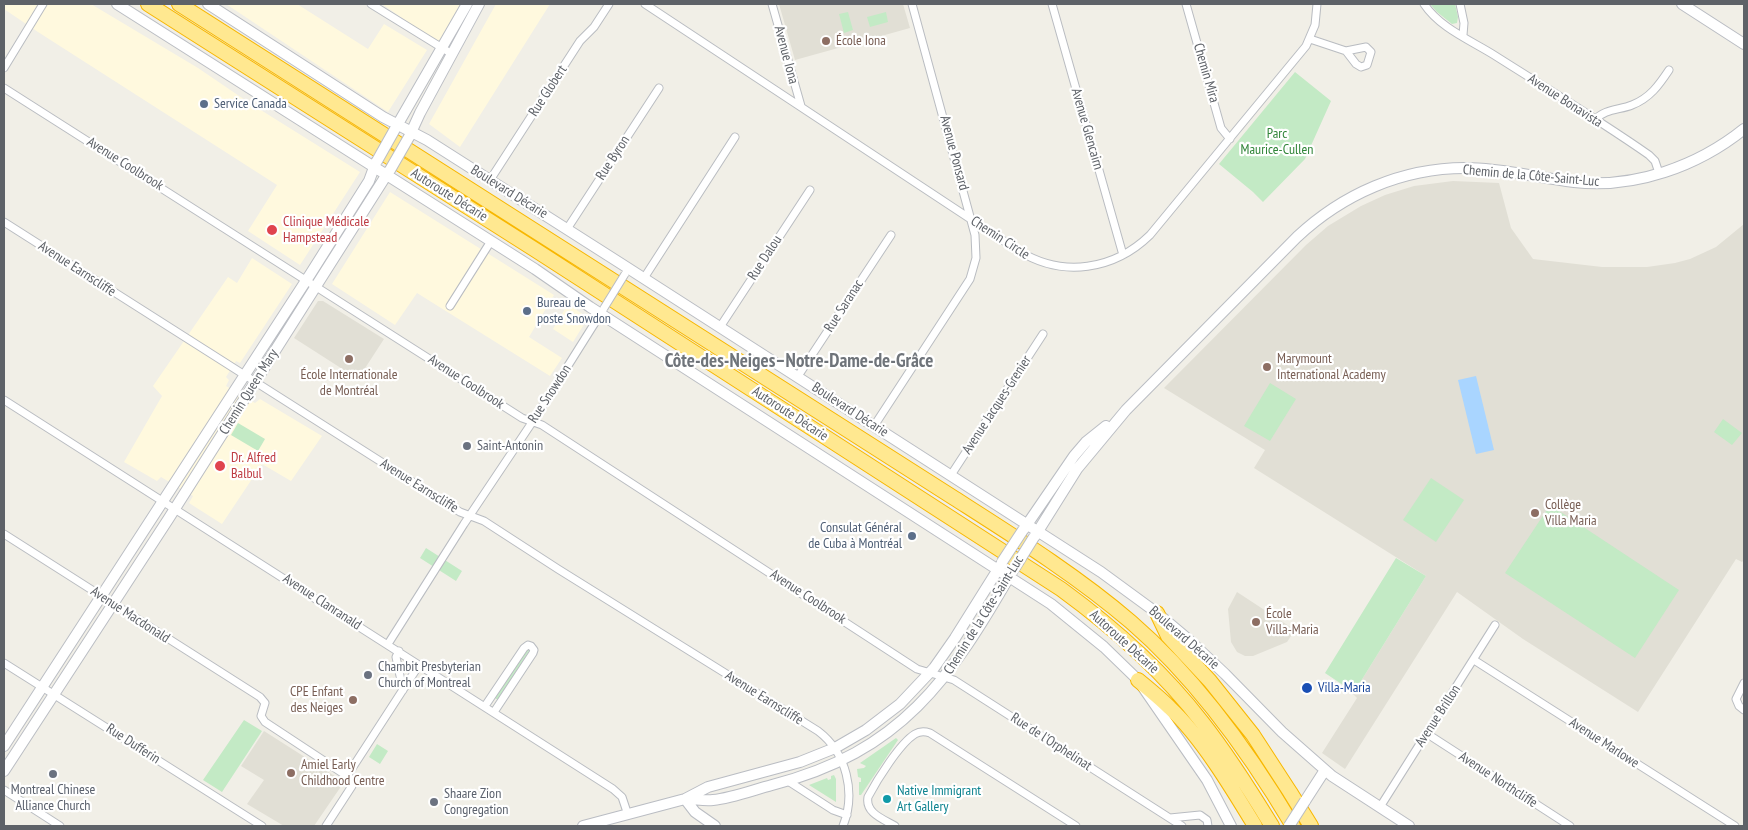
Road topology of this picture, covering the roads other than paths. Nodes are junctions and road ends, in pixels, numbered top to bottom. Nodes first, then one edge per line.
1 (43, 4) edge
2 (117, 4) edge
3 (148, 4) edge
4 (179, 4) edge
5 (208, 4) edge
6 (371, 4) edge
7 (467, 4) edge
8 (479, 4) edge
9 (609, 4) edge
10 (645, 4) edge
11 (772, 4) edge
12 (912, 4) edge
13 (1052, 4) edge
14 (1186, 4) edge
15 (1317, 4) edge
16 (1424, 4) edge
17 (1460, 4) edge
18 (1682, 4) edge
19 (1463, 35) junction
20 (1310, 39) junction
21 (1744, 44) edge
22 (441, 48) junction
23 (1346, 51) dead end
24 (452, 54) junction
25 (4, 68) edge
26 (1670, 70) dead end
27 (4, 88) edge
28 (659, 88) dead end
29 (801, 106) junction
30 (1595, 120) junction
31 (396, 127) junction
32 (1744, 129) edge
33 (410, 134) junction
34 (735, 136) dead end
35 (1230, 139) junction
36 (376, 165) junction
37 (388, 173) junction
38 (1659, 173) junction
39 (490, 180) junction
40 (810, 190) dead end
41 (971, 219) junction
42 (4, 222) edge
43 (567, 229) junction
44 (891, 235) dead end
45 (491, 241) junction
46 (1123, 255) junction
47 (627, 271) junction
48 (644, 278) junction
49 (306, 280) junction
50 (317, 286) junction
51 (450, 306) dead end
52 (603, 311) junction
53 (720, 327) junction
54 (1043, 334) dead end
55 (245, 376) junction
56 (798, 376) junction
57 (255, 382) junction
58 (4, 400) edge
59 (1126, 410) junction
60 (532, 422) junction
61 (874, 426) junction
62 (951, 475) junction
63 (163, 501) junction
64 (175, 508) junction
65 (470, 516) junction
66 (1025, 527) junction
67 (1036, 533) junction
68 (4, 534) edge
69 (1000, 565) junction
70 (1012, 572) junction
71 (101, 596) junction
72 (113, 604) junction
73 (1157, 613) junction
74 (1495, 625) dead end
75 (388, 644) junction
76 (398, 651) junction
77 (1474, 660) junction
78 (4, 663) edge
79 (419, 664) junction
80 (929, 674) junction
81 (945, 677) junction
82 (1138, 680) junction
83 (1744, 683) edge
84 (42, 686) junction
85 (403, 690) junction
86 (54, 694) junction
87 (485, 706) junction
88 (1744, 710) edge
89 (494, 712) junction
90 (1426, 733) junction
91 (4, 746) edge
92 (835, 748) junction
93 (842, 761) junction
94 (4, 770) edge
95 (1325, 770) junction
96 (347, 776) junction
97 (788, 781) junction
98 (4, 790) edge
99 (685, 799) junction
100 (1380, 807) junction
101 (628, 814) junction
102 (846, 815) junction
103 (1170, 818) junction
104 (60, 826) edge
105 (262, 826) edge
106 (326, 826) edge
107 (583, 826) edge
108 (715, 826) edge
109 (843, 826) edge
110 (895, 826) edge
111 (1076, 826) edge
112 (1182, 826) edge
113 (1208, 826) edge
114 (1230, 826) edge
115 (1255, 826) edge
116 (1272, 826) edge
117 (1289, 826) edge
118 (1294, 826) edge
119 (1311, 826) edge
120 (1408, 826) edge
121 (1570, 826) edge
122 (1735, 826) edge

1 - 25 street
2 - 36 main road
3 - 116 highway, Autoroute Décarie
4 - 118 highway, Autoroute Décarie
5 - 31 main road, Boulevard Décarie
6 - 22 street
7 - 22 main road, Chemin Queen Mary
8 - 24 main road, Chemin Queen Mary
9 - 39 street, Rue Globert
10 - 29 street, Chemin Circle
11 - 29 street, Avenue Iona
12 - 41 street, Avenue Ponsard
13 - 46 street, Avenue Glencairn
14 - 35 street, Chemin Mira
15 - 20 street, Chemin Circle
16 - 19 street, Avenue Bonavista
17 - 19 street
18 - 21 main road
19 - 30 street, Avenue Bonavista
20 - 23 street
20 - 35 street, Chemin Circle
22 - 24 street
22 - 31 main road, Chemin Queen Mary
24 - 33 main road, Chemin Queen Mary
26 - 30 street
27 - 49 street, Avenue Coolbrook
28 - 43 street, Rue Byron
29 - 41 street, Chemin Circle
30 - 38 street, Avenue Bonavista
31 - 33 main road, Boulevard Décarie
31 - 36 main road, Chemin Queen Mary, bridge
32 - 38 main road, Chemin de la Côte-Saint-Luc
33 - 37 main road, Chemin Queen Mary, bridge
33 - 39 main road, Boulevard Décarie
34 - 48 street
35 - 46 street, Chemin Circle
36 - 37 main road
36 - 49 main road, Chemin Queen Mary
37 - 45 main road
37 - 50 main road, Chemin Queen Mary
38 - 59 main road, Chemin de la Côte-Saint-Luc
39 - 43 main road, Boulevard Décarie
40 - 53 street, Rue Dalou
41 - 46 street, Chemin Circle
41 - 61 street, Avenue Ponsard
42 - 55 street, Avenue Earnscliffe
43 - 47 main road, Boulevard Décarie
44 - 56 street, Rue Saranac
45 - 51 street
45 - 52 main road
47 - 48 main road, Boulevard Décarie
47 - 52 street, Rue Snowdon, bridge
48 - 53 main road, Boulevard Décarie
49 - 50 street, Avenue Coolbrook
49 - 55 main road, Chemin Queen Mary
50 - 57 main road, Chemin Queen Mary
50 - 60 street, Avenue Coolbrook
52 - 60 street, Rue Snowdon
52 - 69 main road
53 - 56 main road, Boulevard Décarie
54 - 62 street, Avenue Jacques-Grenier
55 - 57 street, Avenue Earnscliffe
55 - 63 main road, Chemin Queen Mary
56 - 61 main road, Boulevard Décarie
57 - 64 main road, Chemin Queen Mary
57 - 65 street, Avenue Earnscliffe
58 - 63 street, Avenue Clanranald
59 - 66 main road, Chemin de la Côte-Saint-Luc
59 - 67 main road, Chemin de la Côte-Saint-Luc
60 - 65 street, Rue Snowdon
60 - 80 street, Avenue Coolbrook
61 - 62 main road, Boulevard Décarie
62 - 66 main road, Boulevard Décarie
63 - 64 street, Avenue Clanranald
63 - 71 main road, Chemin Queen Mary
64 - 72 main road, Chemin Queen Mary
64 - 75 street, Avenue Clanranald
65 - 75 street, Rue Snowdon
65 - 92 street, Avenue Earnscliffe
66 - 67 main road, Boulevard Décarie
66 - 69 main road, Chemin de la Côte-Saint-Luc, bridge
67 - 70 main road, Chemin de la Côte-Saint-Luc, bridge
67 - 73 main road, Boulevard Décarie
68 - 71 street, Avenue Macdonald
69 - 70 main road
69 - 80 main road, Chemin de la Côte-Saint-Luc
70 - 81 main road, Chemin de la Côte-Saint-Luc
70 - 82 main road
71 - 72 street, Avenue Macdonald
71 - 84 main road, Chemin Queen Mary
72 - 86 main road, Chemin Queen Mary
72 - 96 street, Avenue Macdonald
73 - 95 main road, Boulevard Décarie
73 - 119 highway
74 - 77 street, Avenue Brillon
75 - 76 street, Avenue Clanranald
76 - 79 street, Avenue Clanranald
76 - 85 street
77 - 90 street, Avenue Brillon
77 - 122 street, Avenue Marlowe
78 - 84 street, Rue Dufferin
79 - 85 street
79 - 87 street, Avenue Clanranald
80 - 81 street, Rue de l'Orphelinat
80 - 92 main road, Chemin de la Côte-Saint-Luc
81 - 93 main road, Chemin de la Côte-Saint-Luc
81 - 103 street, Rue de l'Orphelinat
82 - 114 main road
82 - 115 highway
83 - 88 street
84 - 86 street, Rue Dufferin
84 - 91 main road, Chemin Queen Mary
85 - 96 street
86 - 94 main road, Chemin Queen Mary
86 - 105 street, Rue Dufferin
87 - 89 street, Avenue Clanranald
87 - 89 street
89 - 101 street, Avenue Clanranald
90 - 100 street, Avenue Brillon
90 - 121 street, Avenue Northcliffe
92 - 93 street, Avenue Earnscliffe
92 - 99 main road, Chemin de la Côte-Saint-Luc
93 - 97 main road, Chemin de la Côte-Saint-Luc
93 - 102 street, Avenue Earnscliffe
95 - 100 main road, Boulevard Décarie
95 - 117 main road, bridge
96 - 106 street
97 - 99 main road, Chemin de la Côte-Saint-Luc
97 - 102 street
98 - 104 street
99 - 101 main road, Chemin de la Côte-Saint-Luc
99 - 108 main road
100 - 120 main road, Boulevard Décarie
101 - 107 main road, Chemin de la Côte-Saint-Luc
102 - 109 street, Avenue Earnscliffe
103 - 112 street, Rue de l'Orphelinat
103 - 113 street
110 - 111 street

